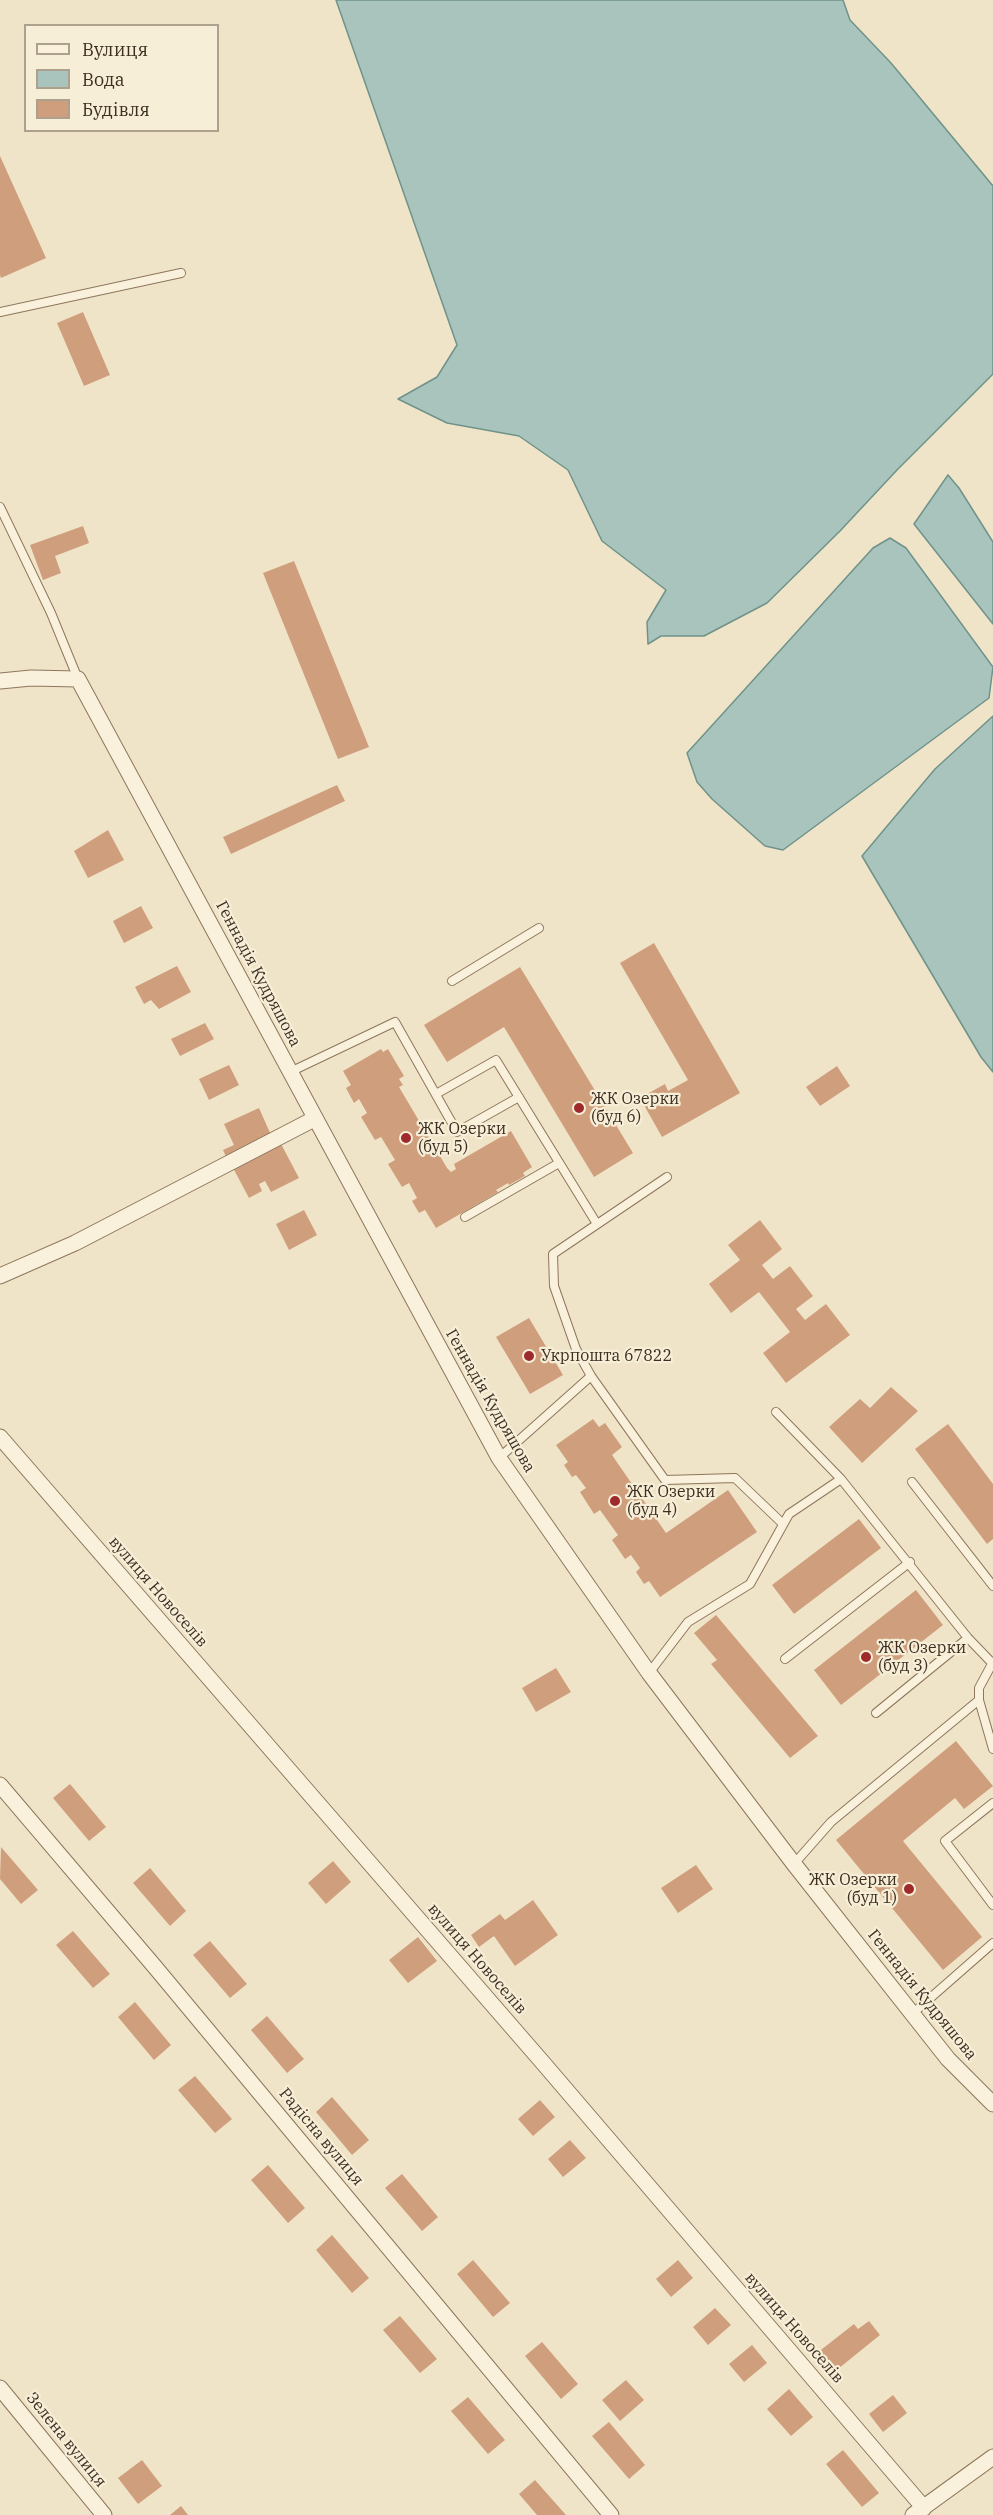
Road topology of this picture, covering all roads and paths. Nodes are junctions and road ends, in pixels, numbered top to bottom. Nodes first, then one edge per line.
1 (181, 273) dead end
2 (0, 312) edge
3 (0, 507) edge
4 (78, 679) junction
5 (0, 681) edge
6 (539, 928) dead end
7 (452, 981) dead end
8 (291, 1072) junction
9 (436, 1094) junction
10 (519, 1097) junction
11 (314, 1119) junction
12 (559, 1163) junction
13 (667, 1177) dead end
14 (465, 1217) dead end
15 (597, 1224) junction
16 (0, 1276) edge
17 (591, 1376) junction
18 (776, 1412) dead end
19 (0, 1437) edge
20 (499, 1458) junction
21 (841, 1479) junction
22 (912, 1482) dead end
23 (782, 1523) junction
24 (910, 1562) junction
25 (993, 1586) edge
26 (968, 1638) junction
27 (785, 1659) dead end
28 (993, 1663) edge
29 (649, 1673) junction
30 (979, 1700) junction
31 (876, 1713) dead end
32 (993, 1749) edge
33 (0, 1785) edge
34 (993, 1803) edge
35 (794, 1864) junction
36 (993, 1905) edge
37 (993, 1944) edge
38 (912, 2014) junction
39 (993, 2103) edge
40 (0, 2388) edge
41 (993, 2457) edge
42 (919, 2511) edge
43 (104, 2515) edge
44 (611, 2515) edge

1 - 2 lane
3 - 4 lane
4 - 5 street
4 - 8 street, Геннадія Кудряшова
6 - 7 lane
8 - 9 lane
8 - 11 street, Геннадія Кудряшова
9 - 10 lane
9 - 10 lane
10 - 12 lane
11 - 16 street
11 - 20 street, Геннадія Кудряшова
12 - 14 lane
12 - 15 lane
13 - 15 lane
15 - 17 lane
17 - 20 lane
17 - 23 lane
18 - 21 lane
19 - 42 street, вулиця Новоселів
20 - 29 street, Геннадія Кудряшова
21 - 23 lane
21 - 24 lane
22 - 25 lane
23 - 29 lane
24 - 26 lane
24 - 27 lane
26 - 28 lane
26 - 31 lane
28 - 30 lane
29 - 35 street, Геннадія Кудряшова
30 - 32 lane
30 - 35 lane
33 - 44 street, Радісна вулиця
34 - 36 lane
35 - 38 street, Геннадія Кудряшова
37 - 38 lane
38 - 39 street, Геннадія Кудряшова
40 - 43 street, Зелена вулиця
41 - 42 street

